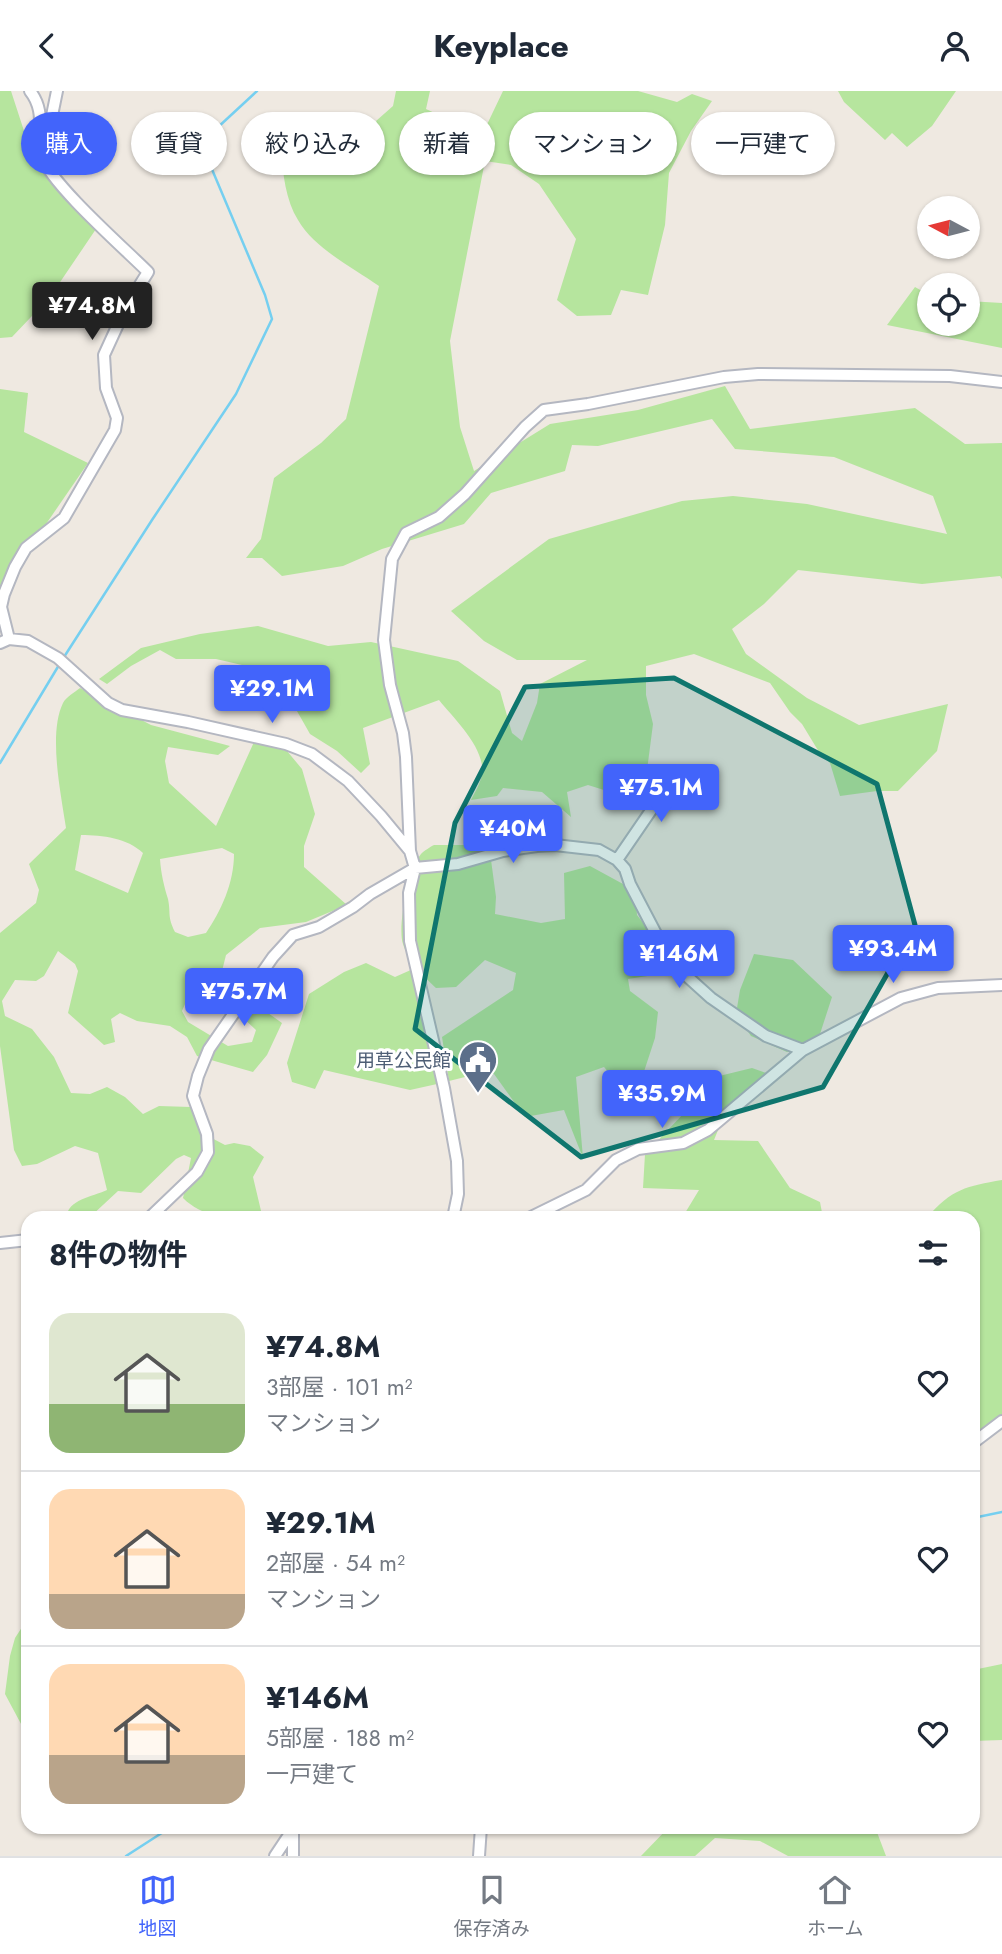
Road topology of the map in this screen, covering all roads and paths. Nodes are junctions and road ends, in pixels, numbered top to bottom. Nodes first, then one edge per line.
1 (30, 91) edge
2 (57, 91) edge
3 (41, 112) edge
4 (53, 112) edge
5 (52, 175) edge
6 (1002, 382) edge
7 (4, 641) edge
8 (666, 772) dead end
9 (410, 851) junction
10 (617, 860) junction
11 (415, 868) junction
12 (1002, 985) edge
13 (803, 1050) junction
14 (156, 1211) edge
15 (454, 1211) edge
16 (543, 1211) edge
17 (21, 1241) edge
18 (0, 1243) edge
19 (1002, 1420) edge
20 (980, 1437) edge
21 (293, 1834) edge
22 (296, 1834) edge
23 (481, 1834) edge
24 (275, 1856) edge
25 (293, 1856) edge
26 (479, 1856) edge

1 - 3 street
2 - 4 street
5 - 7 street
6 - 9 street
7 - 9 street
8 - 10 street
9 - 11 street
10 - 11 street
10 - 13 street
11 - 14 street
11 - 15 street
12 - 13 street
13 - 16 street
17 - 18 street
19 - 20 street
21 - 24 street
22 - 25 street
23 - 26 street

